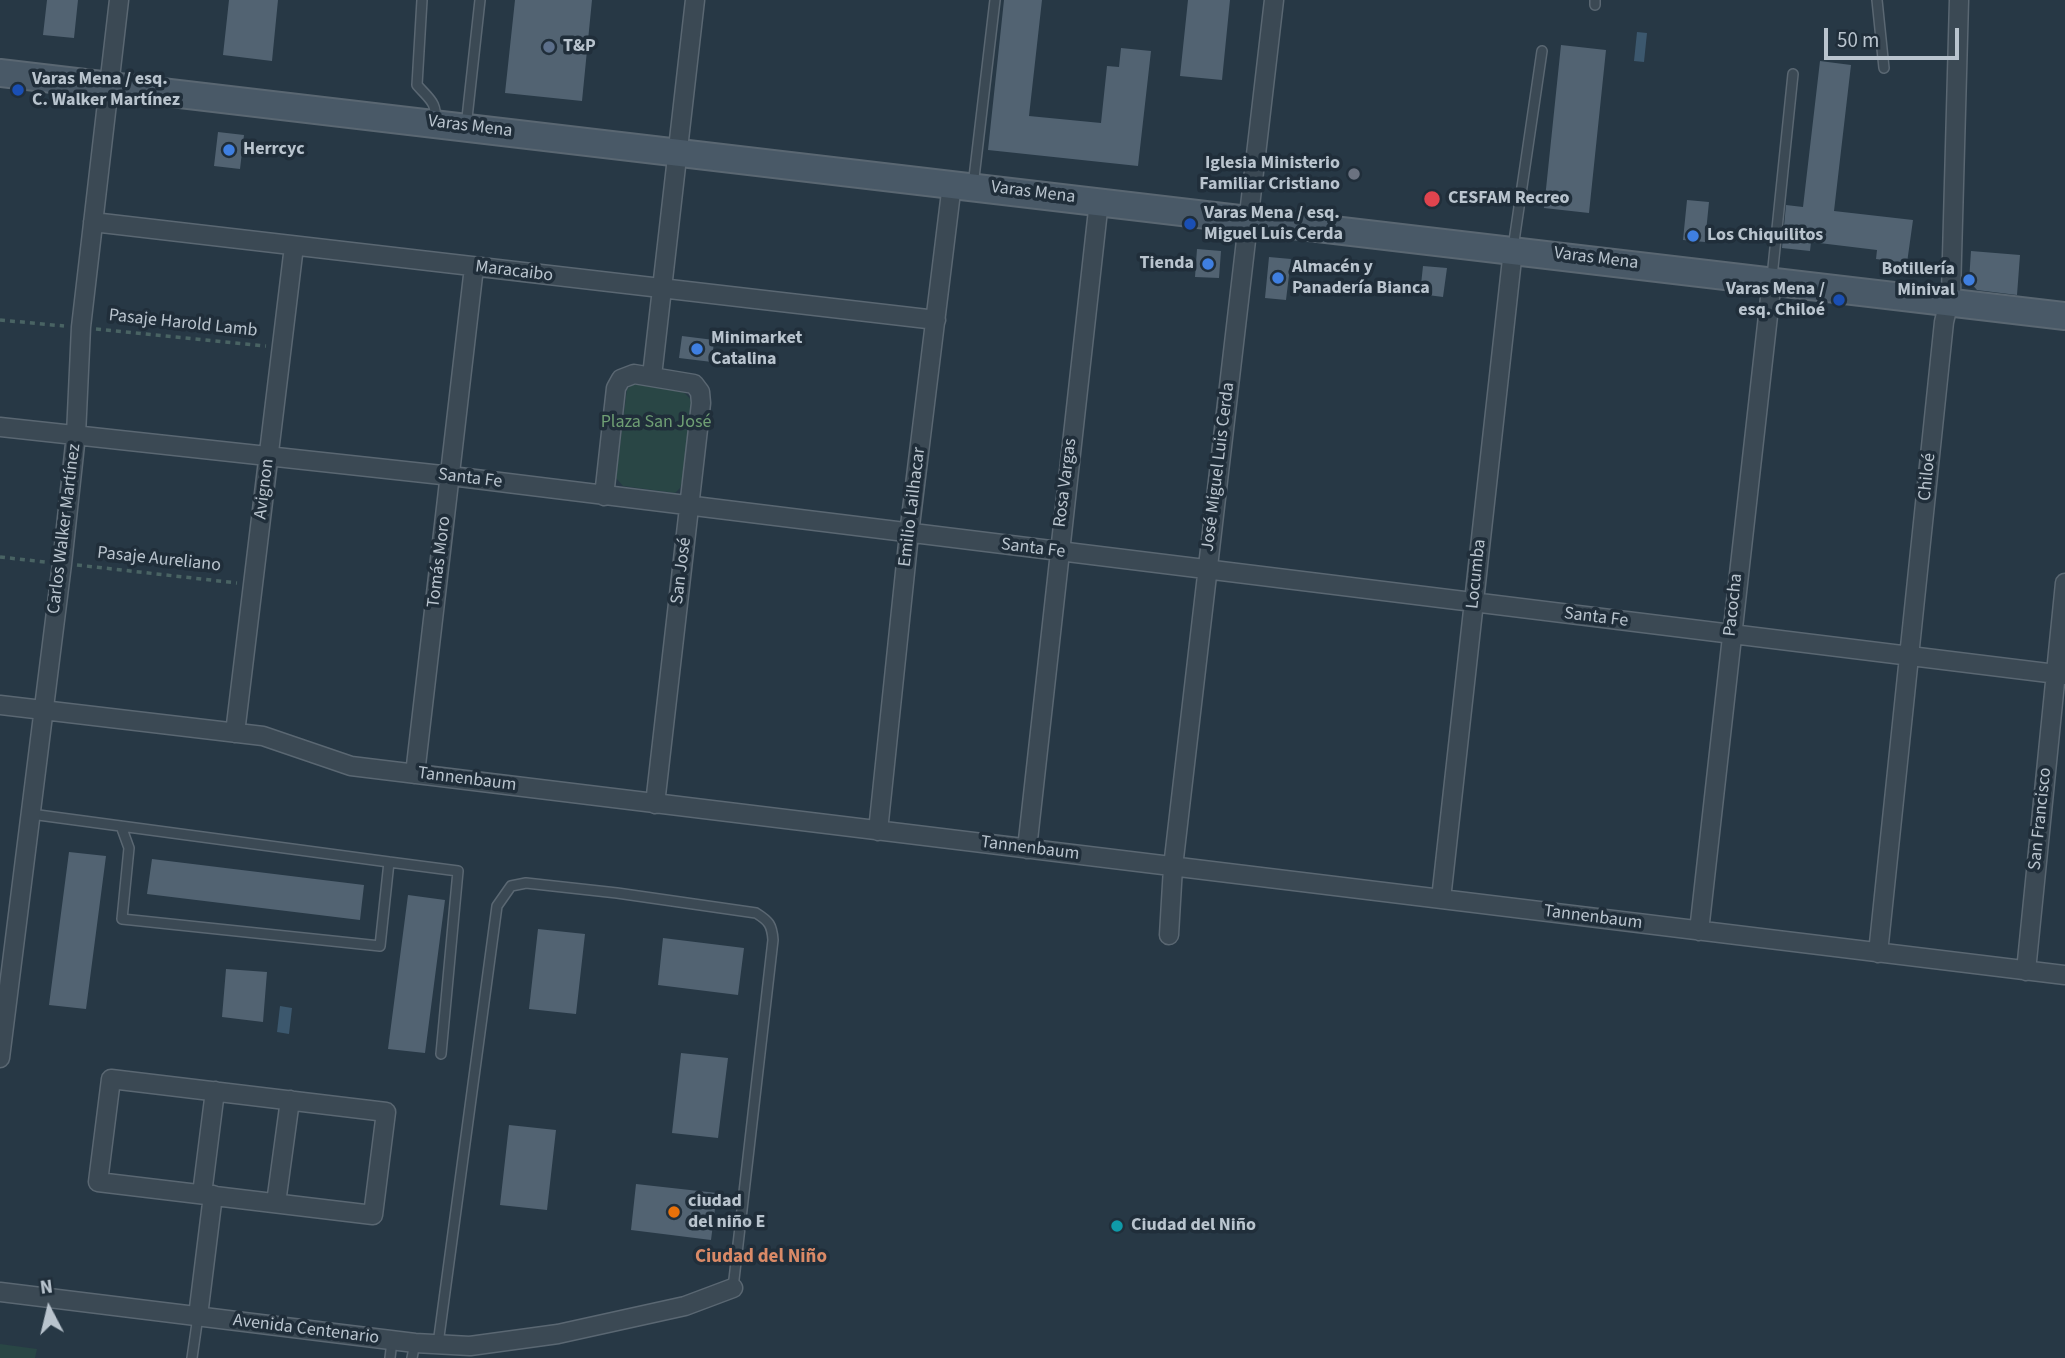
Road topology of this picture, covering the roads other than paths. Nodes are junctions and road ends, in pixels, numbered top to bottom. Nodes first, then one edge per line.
1 (119, 0) edge
2 (422, 0) edge
3 (480, 0) edge
4 (695, 0) edge
5 (995, 0) edge
6 (1275, 0) edge
7 (1877, 0) edge
8 (1959, 0) edge
9 (1542, 51) dead end
10 (1884, 68) dead end
11 (0, 73) edge
12 (1793, 74) dead end
13 (109, 85) junction
14 (436, 123) junction
15 (466, 127) junction
16 (677, 152) junction
17 (963, 185) junction
18 (1098, 201) junction
19 (1248, 219) junction
20 (93, 222) junction
21 (294, 246) junction
22 (1513, 250) junction
23 (474, 267) junction
24 (1772, 280) junction
25 (661, 288) junction
26 (1949, 301) junction
27 (2065, 316) edge
28 (936, 320) junction
29 (652, 376) junction
30 (0, 427) edge
31 (76, 435) junction
32 (269, 456) junction
33 (451, 476) junction
34 (604, 496) junction
35 (689, 506) junction
36 (909, 534) junction
37 (1059, 552) junction
38 (1207, 570) junction
39 (2065, 583) edge
40 (1474, 603) junction
41 (1731, 634) junction
42 (1910, 656) junction
43 (2060, 675) edge
44 (0, 705) edge
45 (44, 710) junction
46 (235, 733) junction
47 (415, 774) junction
48 (655, 803) junction
49 (31, 814) junction
50 (121, 827) junction
51 (878, 831) junction
52 (1027, 849) junction
53 (389, 862) junction
54 (1173, 867) junction
55 (1441, 899) junction
56 (1699, 931) junction
57 (1169, 935) dead end
58 (1878, 953) junction
59 (2026, 971) junction
60 (2065, 975) edge
61 (441, 1054) dead end
62 (0, 1058) edge
63 (215, 1091) junction
64 (290, 1100) junction
65 (207, 1195) junction
66 (276, 1203) junction
67 (733, 1288) joint
68 (0, 1292) edge
69 (198, 1316) junction
70 (438, 1344) junction
71 (391, 1349) edge
72 (413, 1351) edge
73 (192, 1358) edge

1 - 13 street, Carlos Walker Martínez
2 - 14 lane
3 - 15 lane
4 - 16 street
5 - 17 lane
6 - 19 street, José Miguel Luis Cerda
7 - 10 lane
8 - 26 street, Chiloé
9 - 22 lane
11 - 13 street, Varas Mena
12 - 24 lane
13 - 14 street, Varas Mena
13 - 20 street, Carlos Walker Martínez
14 - 15 street, Varas Mena
15 - 16 street, Varas Mena
16 - 17 street, Varas Mena
16 - 25 street
17 - 18 street, Varas Mena
17 - 28 street, Emilio Lailhacar
18 - 19 street, Varas Mena
18 - 37 street, Rosa Vargas
19 - 22 street, Varas Mena
19 - 38 street, José Miguel Luis Cerda
20 - 21 street, Maracaibo
20 - 31 street, Carlos Walker Martínez
21 - 23 street, Maracaibo
21 - 32 street, Avignon
22 - 24 street, Varas Mena
22 - 40 street, Locumba
23 - 25 street, Maracaibo
23 - 33 street, Tomás Moro
24 - 26 street, Varas Mena
24 - 41 street, Pacocha
25 - 28 street, Maracaibo
25 - 29 street
26 - 27 street, Varas Mena
26 - 42 street, Chiloé
28 - 36 street, Emilio Lailhacar
29 - 34 street, San José
29 - 35 street, San José
30 - 31 street, Santa Fe
31 - 32 street, Santa Fe
31 - 45 street, Carlos Walker Martínez
32 - 33 street, Santa Fe
32 - 46 street, Avignon
33 - 34 street, Santa Fe
33 - 47 street, Tomás Moro
34 - 35 street, Santa Fe
35 - 36 street, Santa Fe
35 - 48 street, San José
36 - 37 street, Santa Fe
36 - 51 street, Emilio Lailhacar
37 - 38 street, Santa Fe
37 - 52 street, Rosa Vargas
38 - 40 street, Santa Fe
38 - 54 street, José Miguel Luis Cerda
39 - 43 street, San Francisco
40 - 41 street, Santa Fe
40 - 55 street, Locumba
41 - 42 street, Santa Fe
41 - 56 street, Pacocha
42 - 43 street, Santa Fe
42 - 58 street, Chiloé
43 - 59 street, San Francisco
44 - 45 street, Tannenbaum
45 - 46 street, Tannenbaum
45 - 49 street, Carlos Walker Martínez
46 - 47 street, Tannenbaum
47 - 48 street, Tannenbaum
48 - 51 street, Tannenbaum
49 - 50 lane
49 - 62 street, Carlos Walker Martínez
50 - 53 lane
50 - 53 lane
51 - 52 street, Tannenbaum
52 - 54 street, Tannenbaum
53 - 61 lane
54 - 55 street, Tannenbaum
54 - 57 street, José Miguel Luis Cerda
55 - 56 street, Tannenbaum
56 - 58 street, Tannenbaum
58 - 59 street, Tannenbaum
59 - 60 street, Tannenbaum
63 - 64 street
63 - 65 street
63 - 65 street
64 - 66 street
64 - 66 street
65 - 66 street
65 - 69 street
67 - 70 street, Avenida Centenario
67 - 70 lane
68 - 69 street, Avenida Centenario
69 - 71 street, Avenida Centenario
69 - 73 lane
70 - 72 street, Avenida Centenario
71 - 72 street, Avenida Centenario

